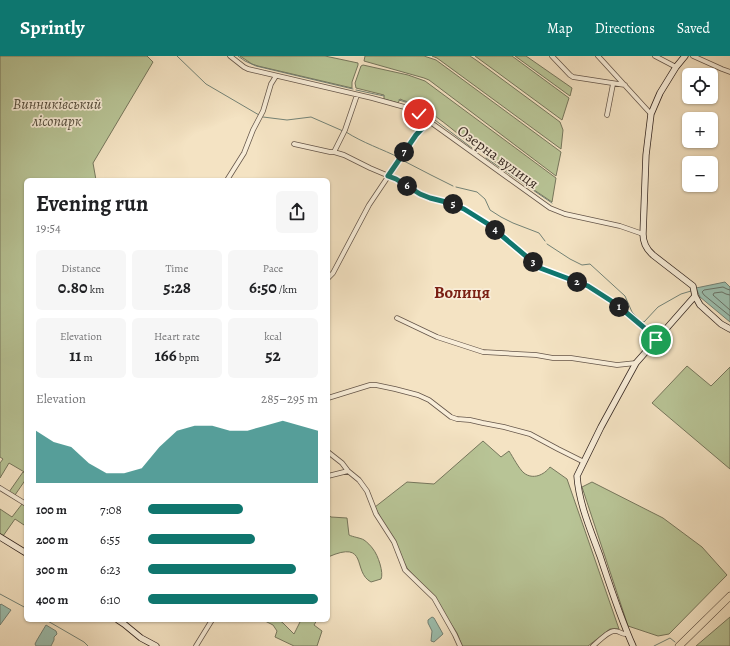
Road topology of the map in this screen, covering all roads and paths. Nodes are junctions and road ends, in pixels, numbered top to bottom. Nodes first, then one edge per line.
1 (230, 56) edge
2 (552, 56) edge
3 (598, 56) edge
4 (655, 56) edge
5 (685, 56) edge
6 (693, 56) edge
7 (676, 67) junction
8 (730, 72) edge
9 (276, 76) junction
10 (613, 84) junction
11 (625, 85) junction
12 (357, 95) junction
13 (651, 114) junction
14 (607, 115) dead end
15 (428, 122) junction
16 (294, 144) dead end
17 (334, 152) junction
18 (388, 176) junction
19 (228, 178) edge
20 (643, 234) junction
21 (330, 276) edge
22 (694, 291) junction
23 (398, 318) dead end
24 (730, 329) edge
25 (656, 340) junction
26 (636, 364) junction
27 (330, 397) edge
28 (330, 454) edge
29 (584, 462) junction
30 (348, 471) junction
31 (330, 476) edge
32 (0, 488) edge
33 (24, 503) edge
34 (0, 537) edge
35 (24, 552) edge
36 (730, 596) edge
37 (126, 622) edge
38 (211, 622) edge
39 (627, 634) junction
40 (156, 646) edge
41 (196, 646) edge
42 (460, 646) edge
43 (593, 646) edge
44 (633, 646) edge
45 (679, 646) edge

1 - 9 street, Озерна вулиця
2 - 10 street
3 - 11 street
4 - 7 street
5 - 7 street
6 - 8 street
7 - 13 street
9 - 12 street, Озерна вулиця
9 - 19 street
10 - 11 street
10 - 14 street
11 - 13 street
12 - 15 street, Озерна вулиця
12 - 17 street
13 - 20 street
15 - 18 street
15 - 20 street, Озерна вулиця
16 - 17 street
17 - 18 street
18 - 21 street
18 - 25 street
20 - 22 street
22 - 24 street
22 - 25 street
23 - 26 street
25 - 26 street
26 - 29 street
27 - 29 street
28 - 30 street
29 - 39 street
30 - 31 street
30 - 42 street
32 - 33 street
34 - 35 street
36 - 45 highway
37 - 40 street
38 - 41 street
39 - 43 street
39 - 44 street

